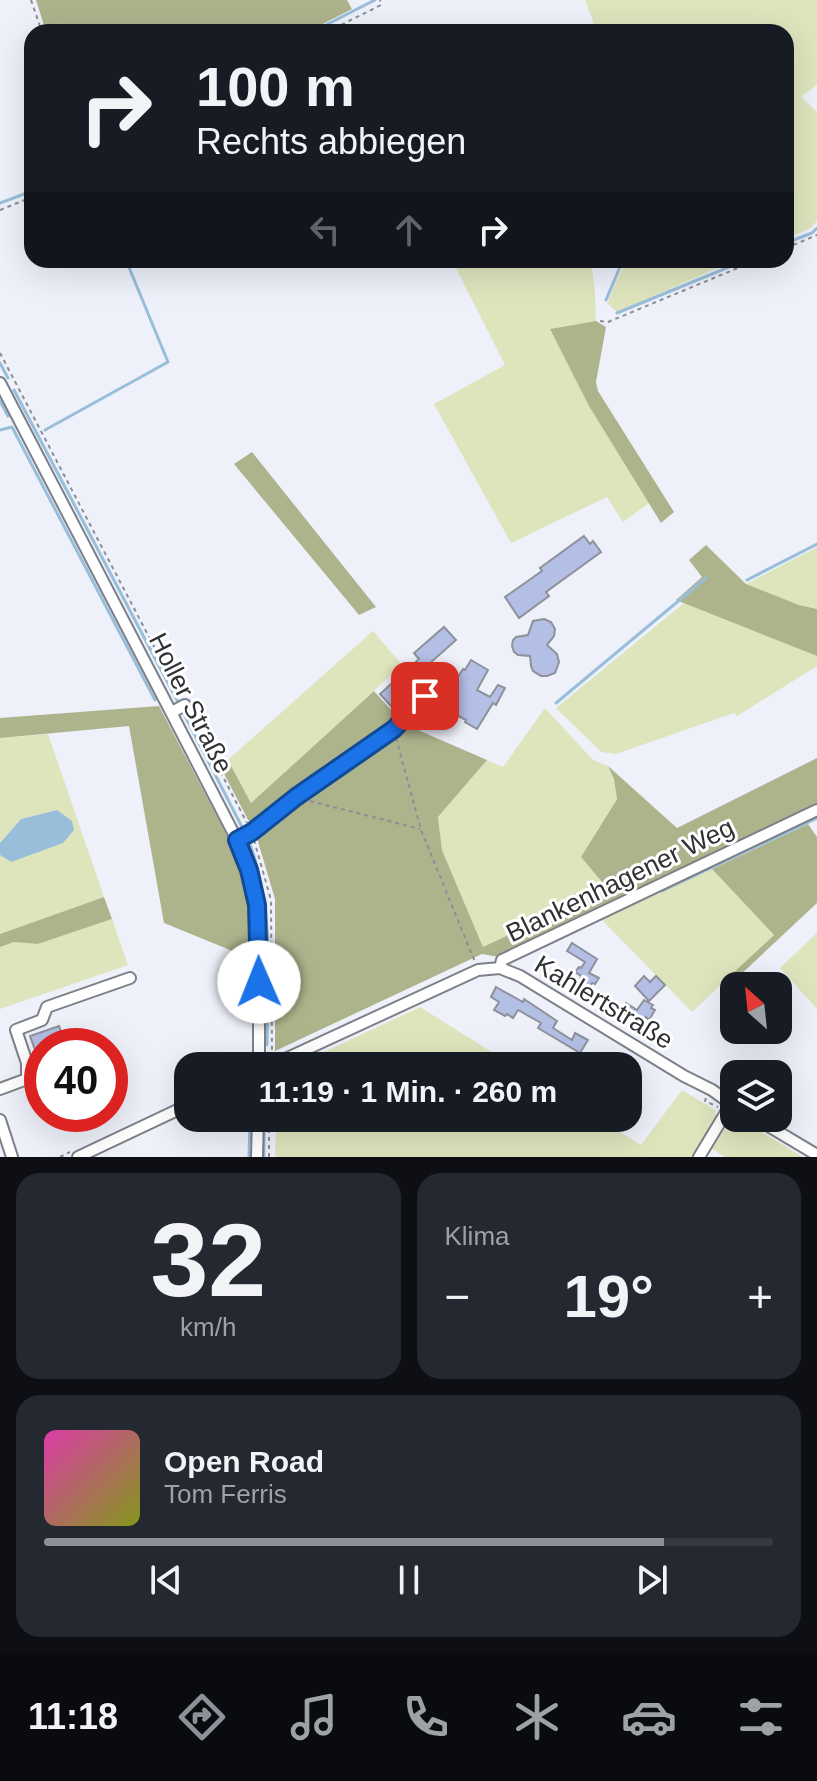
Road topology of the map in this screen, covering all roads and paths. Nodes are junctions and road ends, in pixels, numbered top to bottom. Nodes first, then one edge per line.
1 (31, 0) edge
2 (380, 0) edge
3 (39, 24) edge
4 (343, 24) edge
5 (24, 200) edge
6 (0, 210) edge
7 (817, 235) edge
8 (794, 245) edge
9 (738, 268) edge
10 (600, 321) dead end
11 (0, 383) edge
12 (425, 696) dead end
13 (185, 705) dead end
14 (172, 712) junction
15 (394, 729) junction
16 (296, 797) junction
17 (817, 810) edge
18 (421, 830) junction
19 (237, 840) junction
20 (483, 959) dead end
21 (476, 966) junction
22 (500, 968) junction
23 (130, 978) dead end
24 (259, 1052) edge
25 (299, 1052) edge
26 (0, 1089) edge
27 (720, 1101) edge
28 (174, 1112) edge
29 (0, 1120) edge
30 (720, 1122) edge
31 (258, 1132) edge
32 (269, 1132) edge
33 (778, 1132) edge
34 (817, 1155) edge
35 (12, 1157) edge
36 (78, 1157) edge
37 (257, 1157) edge
38 (269, 1157) edge
39 (699, 1157) edge

1 - 3 path
2 - 4 path
5 - 6 path
7 - 8 path
9 - 10 path
11 - 14 street, Holler Straße
12 - 15 street
13 - 14 street
14 - 19 street, Holler Straße
15 - 16 street
15 - 18 path
16 - 18 path
16 - 19 street
17 - 22 street, Blankenhagener Weg
18 - 21 path
19 - 24 street, Holler Straße
20 - 21 path
21 - 22 street, Blankenhagener Weg
21 - 25 street, Blankenhagener Weg
22 - 27 street, Kahlertstraße
23 - 26 street
28 - 36 street
29 - 35 street
30 - 39 street
31 - 37 street
32 - 38 path
33 - 34 street

